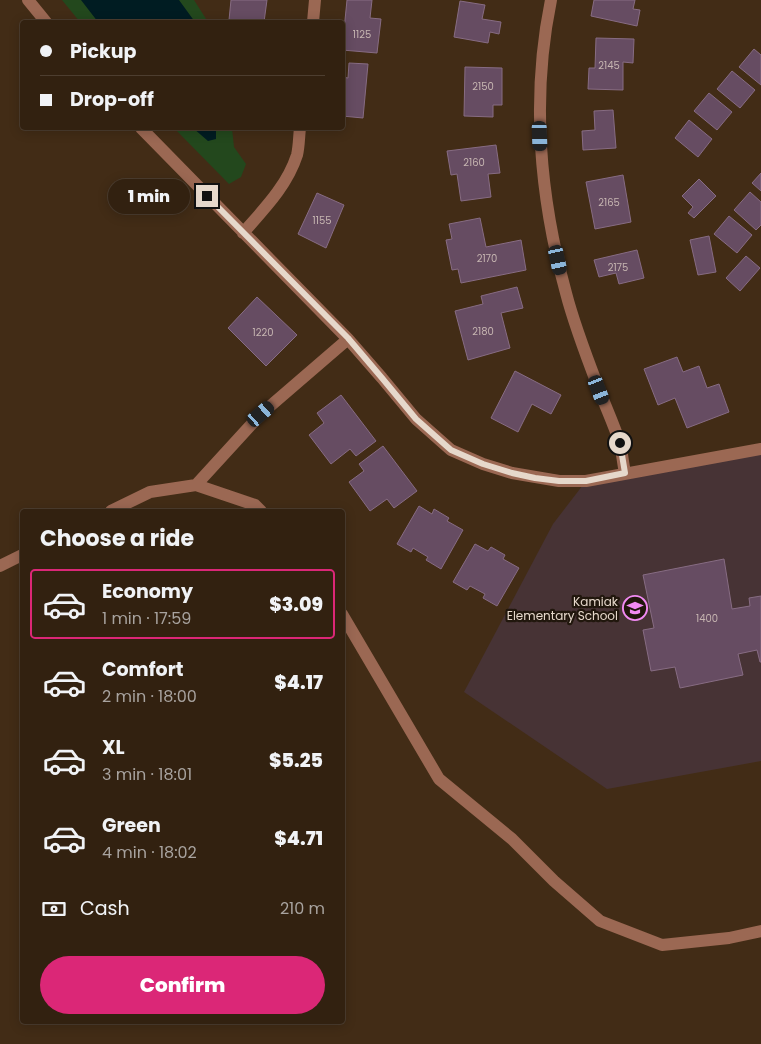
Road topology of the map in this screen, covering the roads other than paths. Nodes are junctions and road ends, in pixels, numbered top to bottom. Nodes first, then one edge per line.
1 (28, 0) edge
2 (315, 0) edge
3 (551, 0) edge
4 (44, 20) edge
5 (312, 20) edge
6 (143, 130) edge
7 (300, 130) edge
8 (243, 233) junction
9 (348, 338) junction
10 (761, 449) edge
11 (625, 473) junction
12 (196, 485) junction
13 (115, 509) edge
14 (259, 509) edge
15 (20, 556) edge
16 (0, 566) edge
17 (345, 619) edge
18 (761, 931) edge

1 - 4 street
2 - 5 street
3 - 11 street
6 - 8 street
7 - 8 street
8 - 9 street
9 - 11 street
9 - 12 street
10 - 11 street
12 - 13 street
12 - 14 street
15 - 16 street
17 - 18 street

